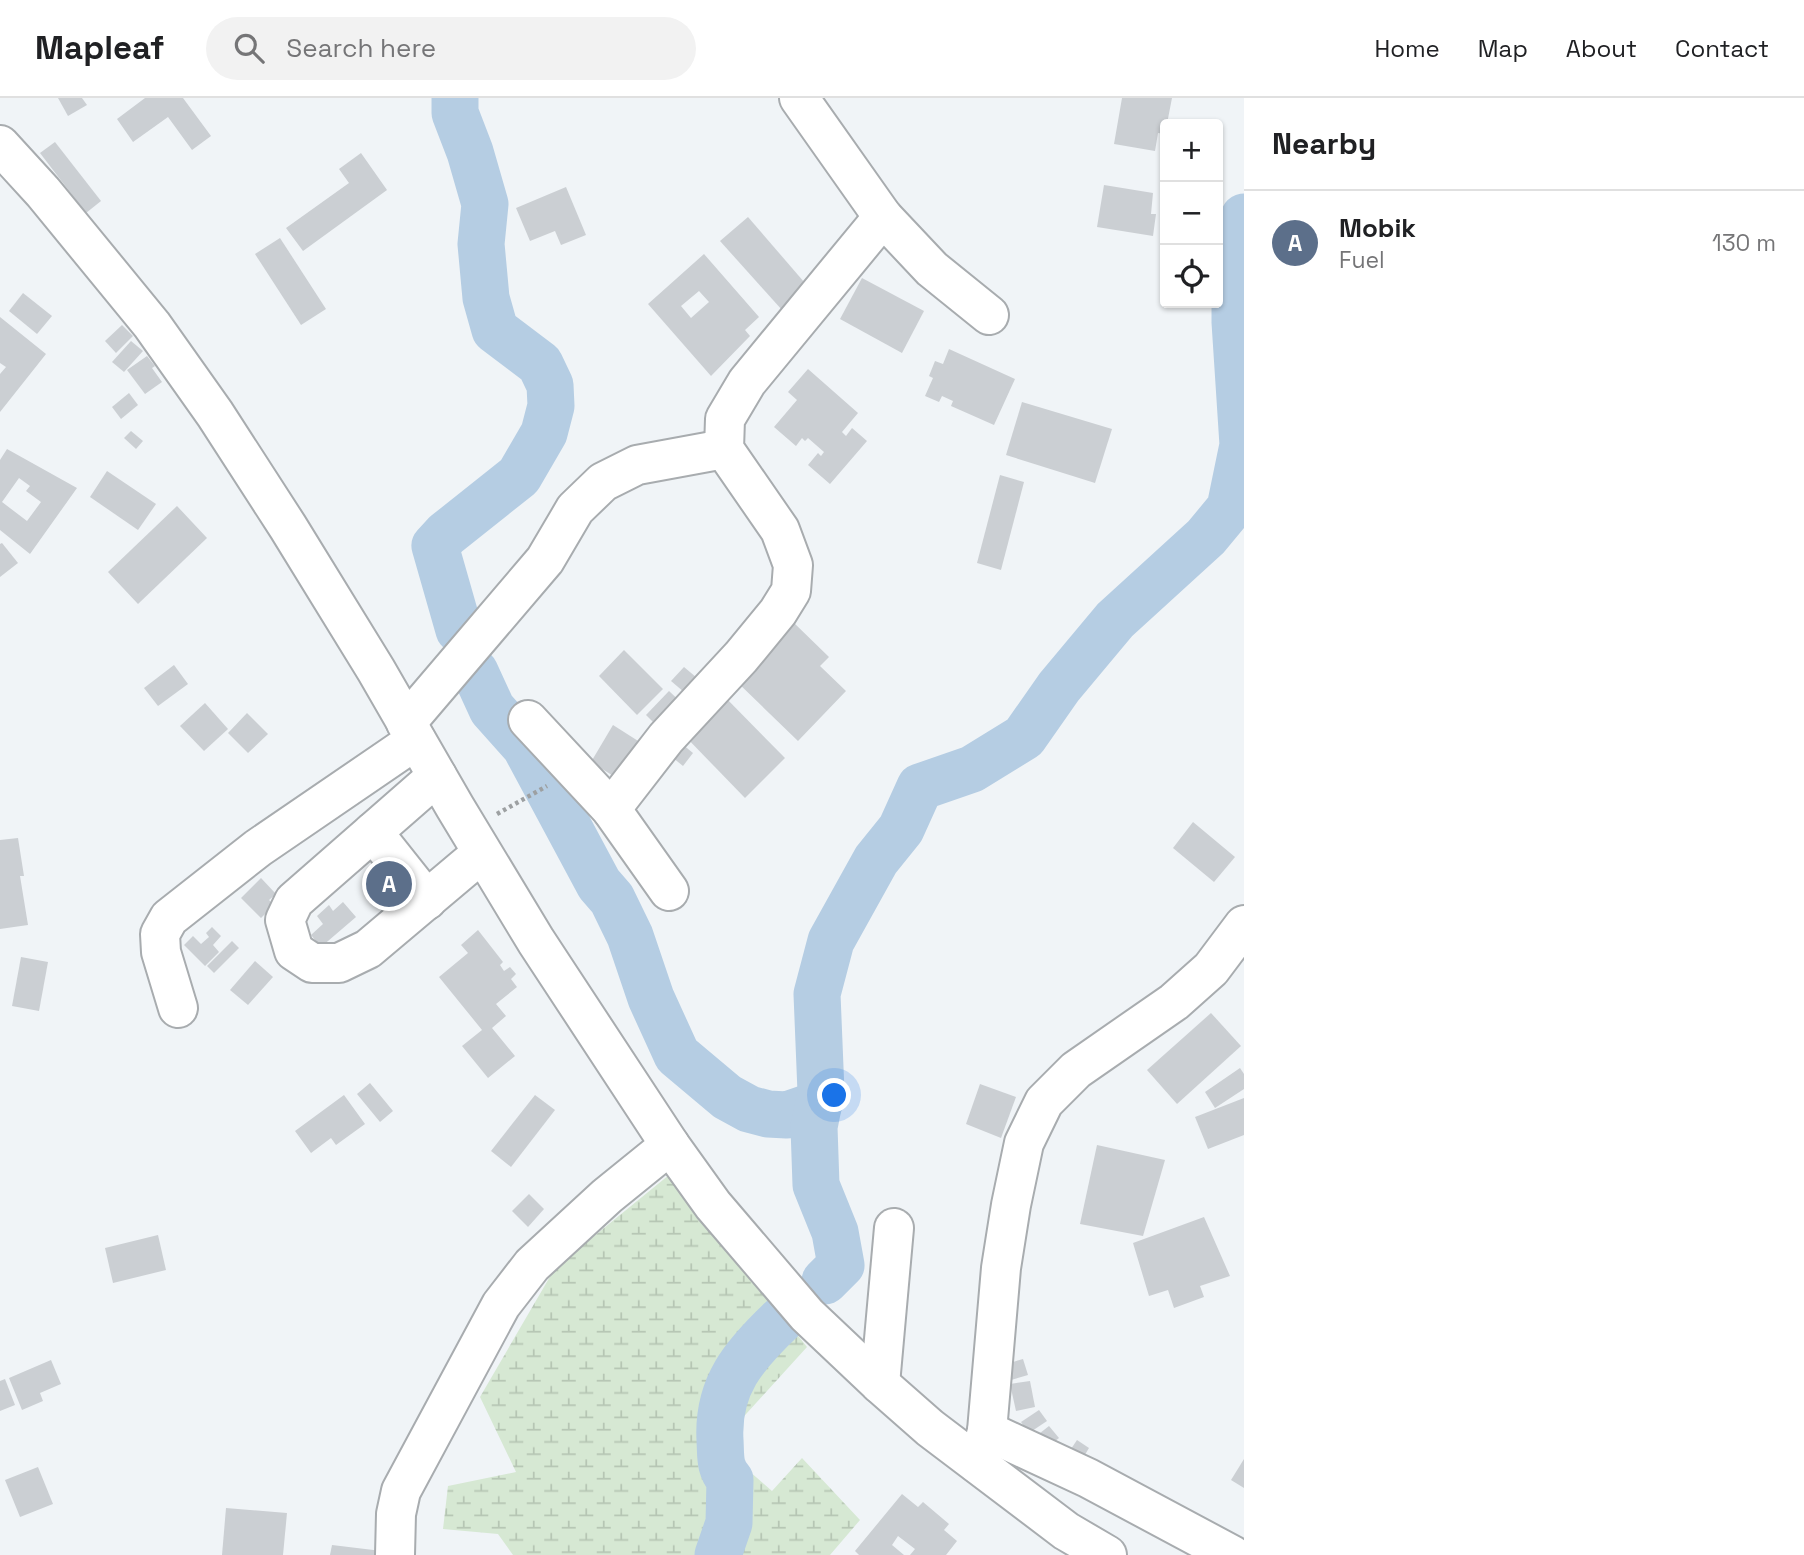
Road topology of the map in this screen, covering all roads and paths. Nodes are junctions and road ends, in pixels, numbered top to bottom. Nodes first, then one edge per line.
1 (799, 98) edge
2 (0, 145) edge
3 (883, 217) junction
4 (989, 315) dead end
5 (724, 449) junction
6 (528, 720) dead end
7 (411, 732) junction
8 (437, 776) junction
9 (611, 809) junction
10 (373, 832) junction
11 (482, 853) junction
12 (669, 891) dead end
13 (427, 900) junction
14 (1244, 925) edge
15 (178, 1008) dead end
16 (670, 1146) junction
17 (894, 1228) dead end
18 (880, 1384) junction
19 (983, 1448) junction
20 (1067, 1543) edge
21 (395, 1555) edge
22 (1107, 1555) edge
23 (1233, 1555) edge

1 - 3 street
2 - 7 street
3 - 4 street
3 - 5 street
5 - 7 street
5 - 9 street
6 - 9 street
7 - 8 street
7 - 15 street
8 - 10 street
8 - 11 street
9 - 12 street
10 - 13 street
10 - 13 street
11 - 13 street
11 - 16 street
14 - 19 street
16 - 18 street
16 - 21 street
17 - 18 street
18 - 19 street
19 - 20 street
19 - 23 street
20 - 22 street

